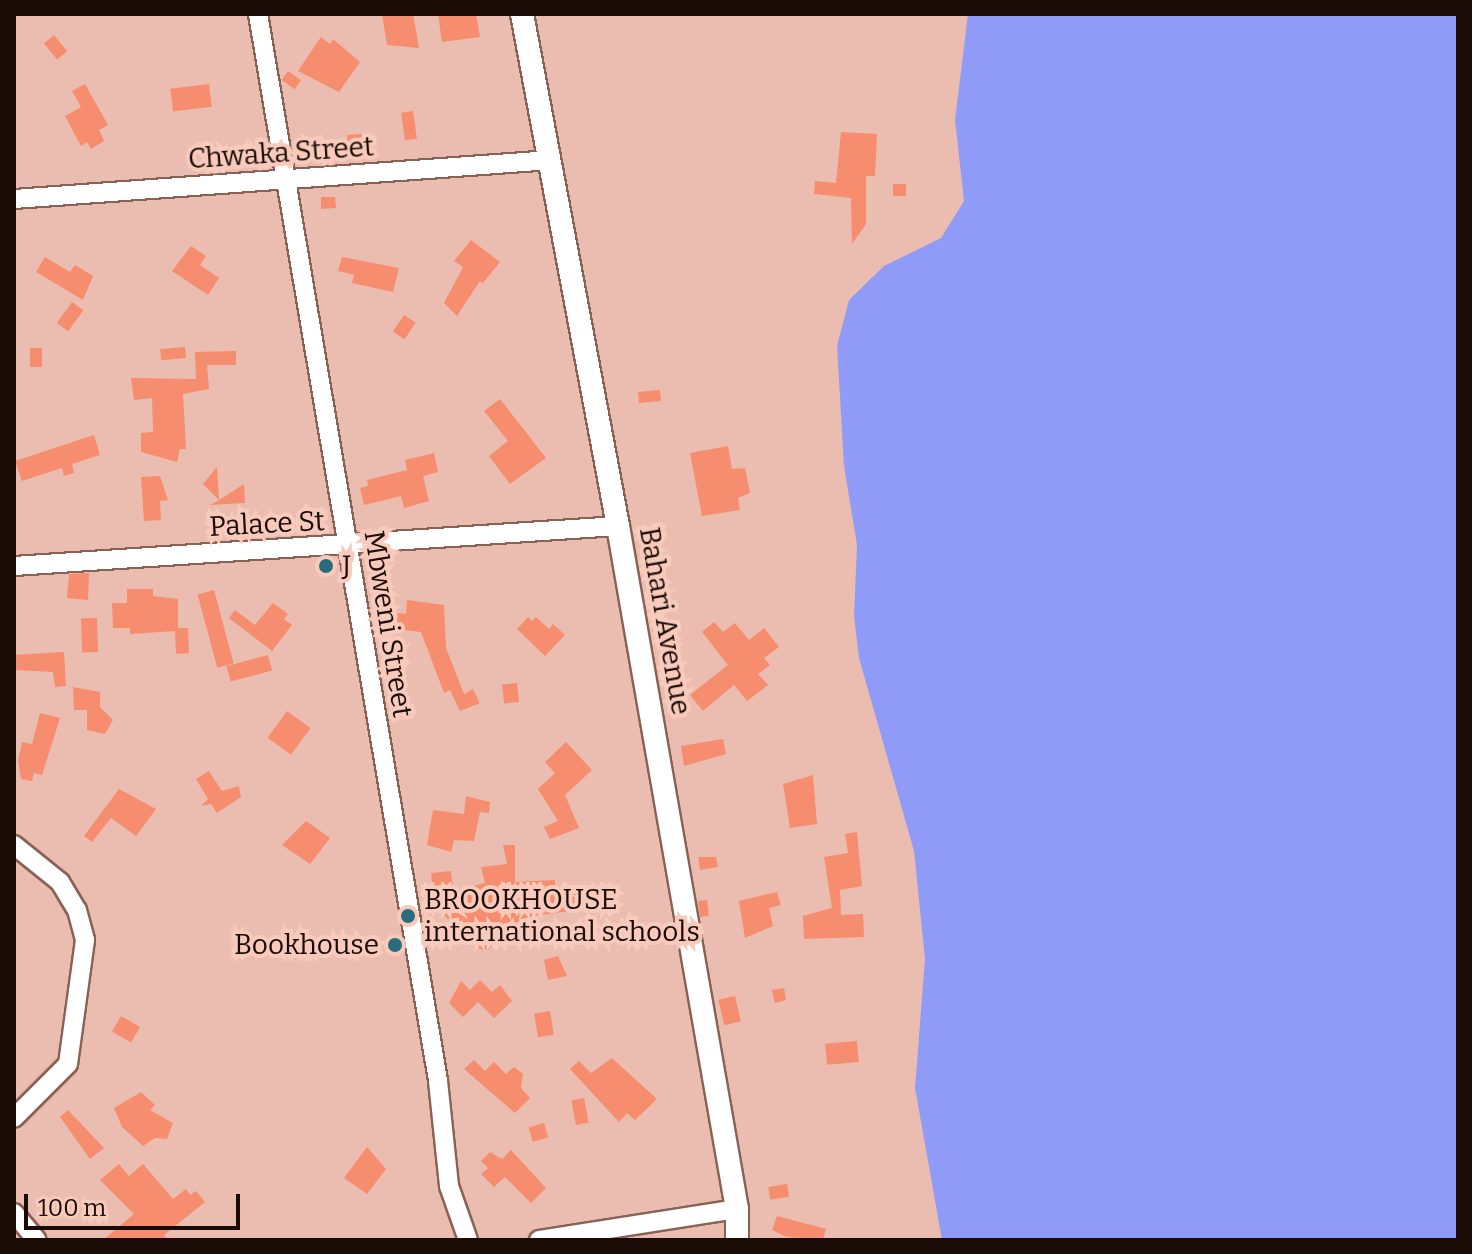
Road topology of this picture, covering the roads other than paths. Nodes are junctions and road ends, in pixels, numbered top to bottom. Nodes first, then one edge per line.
1 (258, 14) edge
2 (522, 14) edge
3 (551, 160) junction
4 (284, 183) junction
5 (14, 199) edge
6 (618, 526) junction
7 (349, 548) junction
8 (14, 566) edge
9 (14, 845) edge
10 (14, 1118) edge
11 (737, 1209) junction
12 (14, 1213) edge
13 (37, 1240) edge
14 (468, 1240) edge
15 (539, 1240) edge
16 (737, 1240) edge

1 - 4 street, Mbweni Street
2 - 3 street, Bahari Avenue
3 - 4 street, Chwaka Street
3 - 6 street, Bahari Avenue
4 - 5 street, Chwaka Street
4 - 7 street, Mbweni Street
6 - 7 street, Palace St
6 - 11 street, Bahari Avenue
7 - 8 street, Palace St
7 - 14 street, Mbweni Street
9 - 10 street
11 - 15 street
11 - 16 street, Bahari Avenue
12 - 13 street

